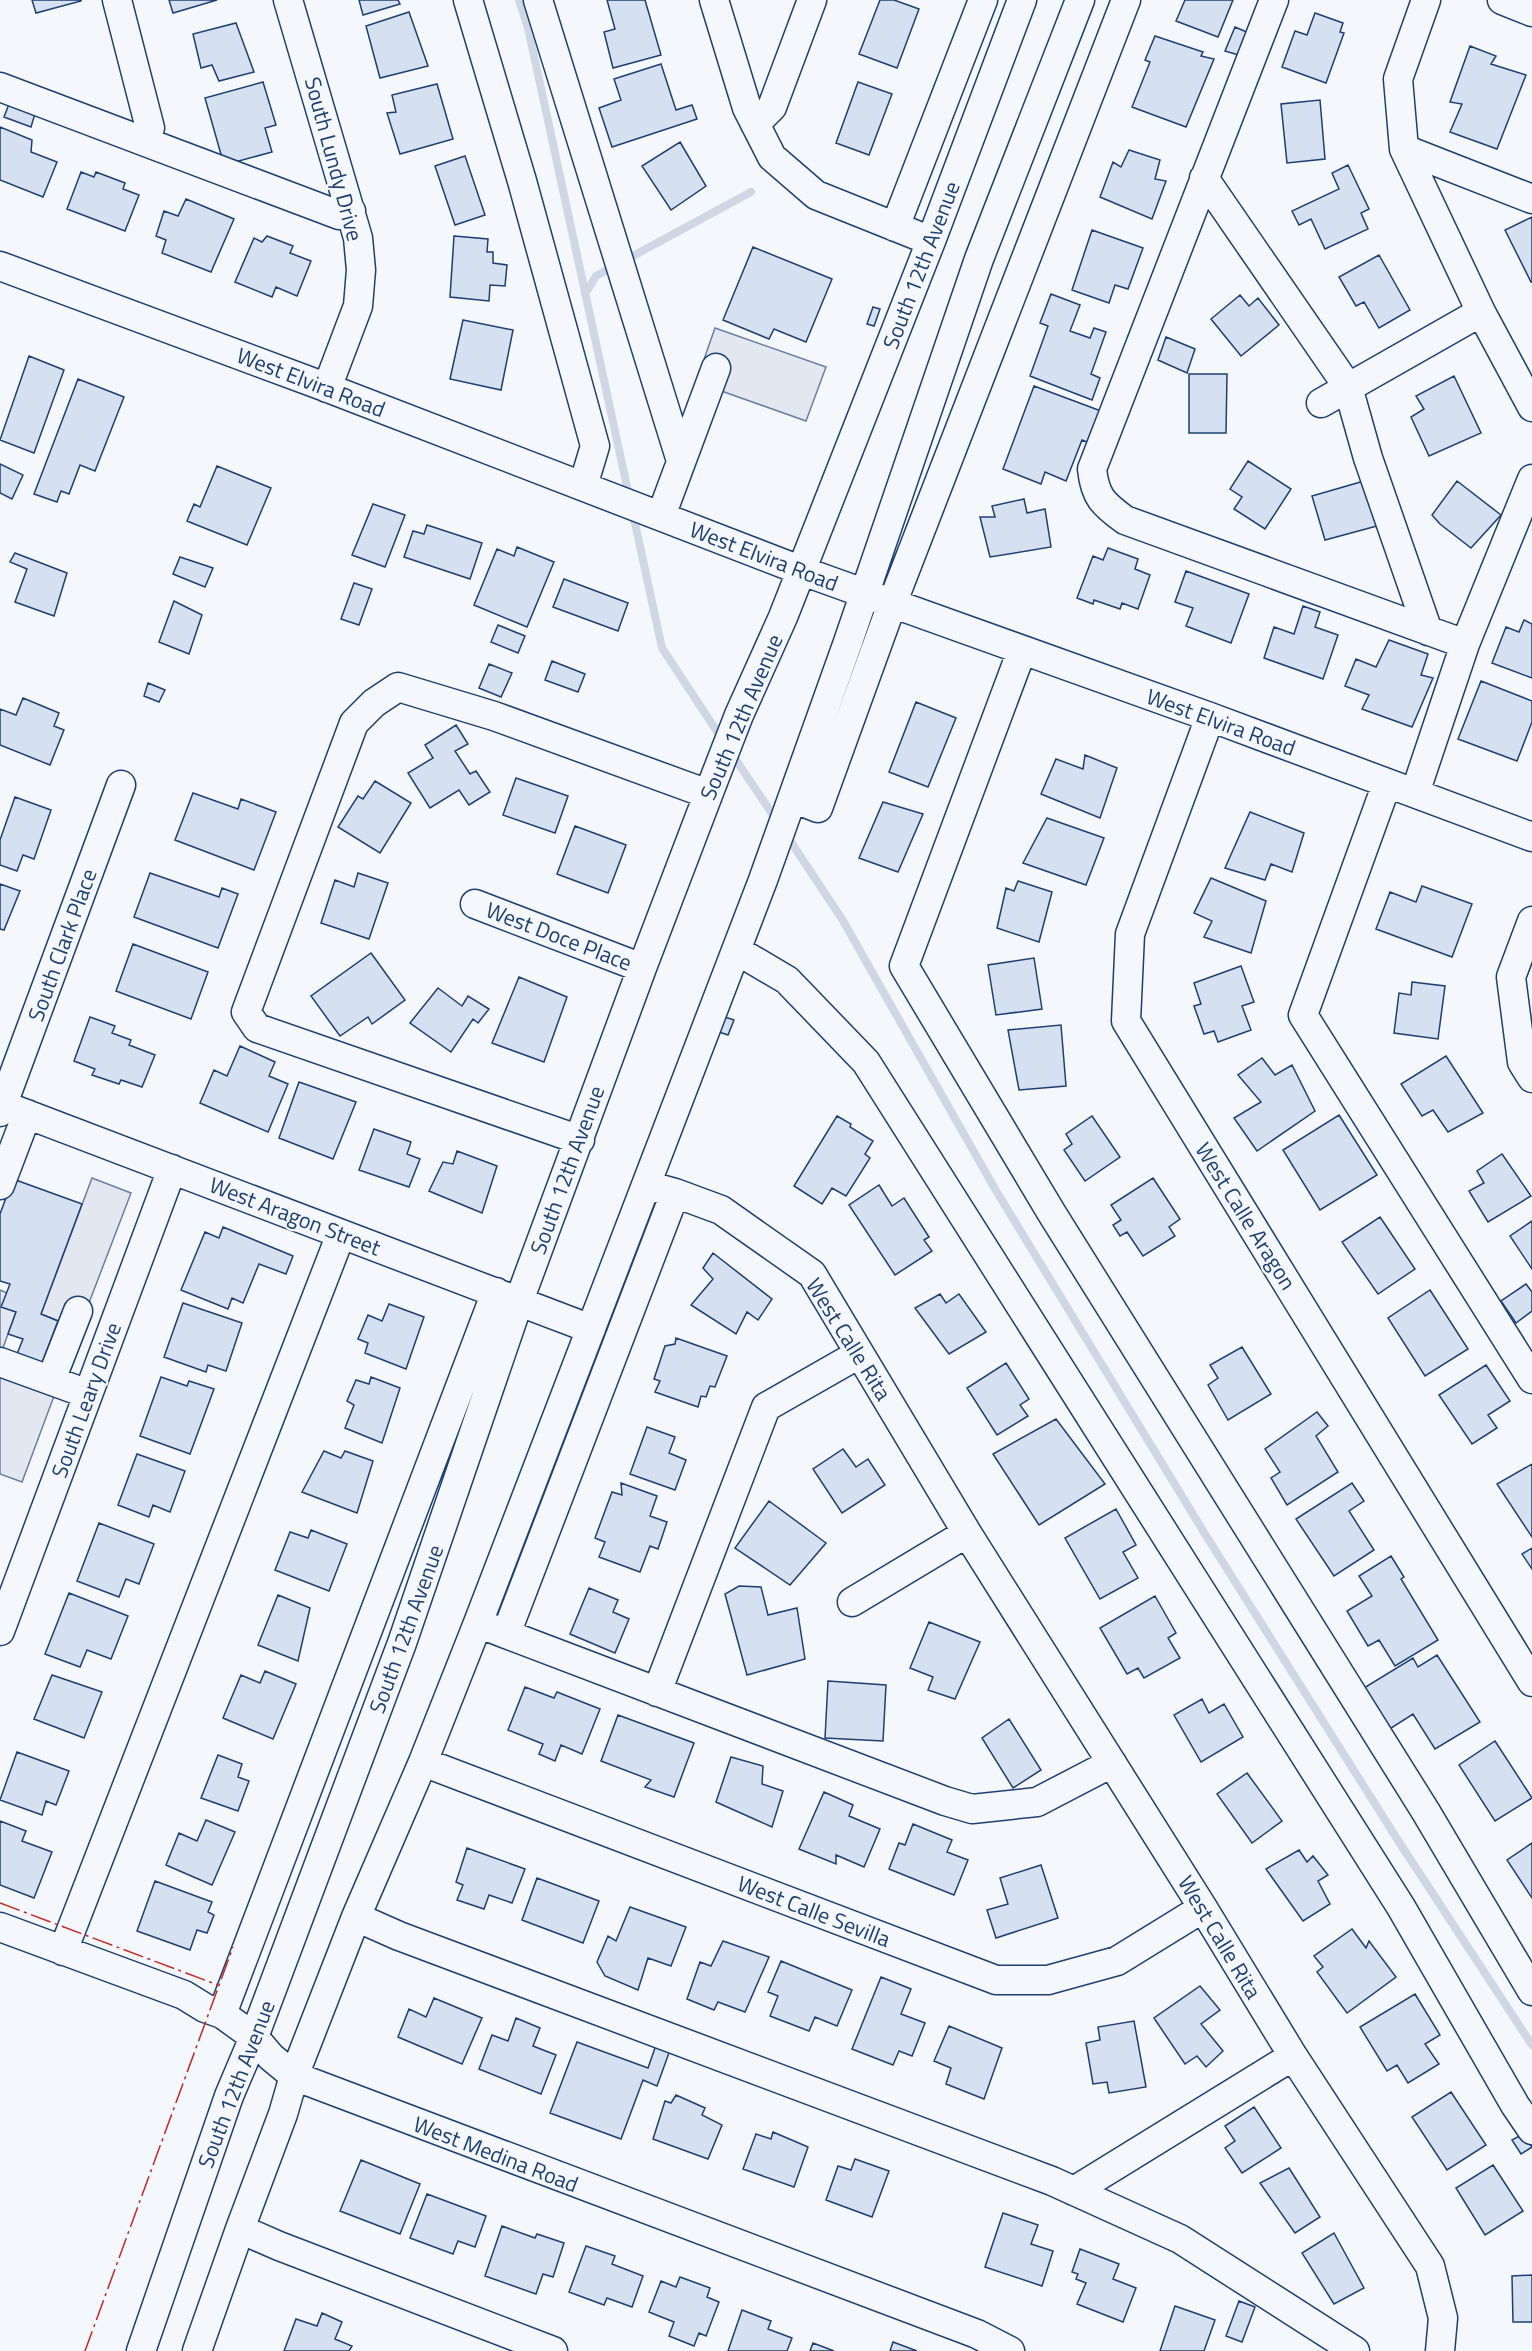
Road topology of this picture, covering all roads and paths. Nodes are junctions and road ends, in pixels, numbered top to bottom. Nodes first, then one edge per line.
1 (117, 0) edge
2 (288, 0) edge
3 (468, 0) edge
4 (538, 0) edge
5 (714, 0) edge
6 (812, 0) edge
7 (983, 0) edge
8 (1022, 0) edge
9 (1080, 0) edge
10 (1126, 0) edge
11 (1274, 0) edge
12 (1426, 0) edge
13 (1502, 0) edge
14 (1532, 12) edge
15 (0, 87) edge
16 (755, 124) junction
17 (142, 140) junction
18 (1404, 149) junction
19 (1204, 178) junction
20 (1532, 199) edge
21 (351, 211) junction
22 (895, 227) junction
23 (931, 241) junction
24 (0, 266) edge
25 (1481, 312) junction
26 (716, 368) dead end
27 (1348, 387) junction
28 (327, 388) junction
29 (1321, 403) dead end
30 (1532, 407) edge
31 (681, 461) junction
32 (1532, 479) edge
33 (583, 486) junction
34 (656, 514) junction
35 (801, 571) junction
36 (864, 593) junction
37 (892, 604) junction
38 (1428, 631) junction
39 (1465, 644) junction
40 (1022, 650) junction
41 (1210, 717) junction
42 (1387, 783) junction
43 (121, 785) dead end
44 (711, 788) junction
45 (1415, 793) junction
46 (792, 801) junction
47 (1532, 837) edge
48 (475, 904) dead end
49 (1532, 921) edge
50 (736, 950) junction
51 (642, 968) junction
52 (1532, 1078) edge
53 (7, 1109) edge
54 (580, 1140) junction
55 (172, 1169) junction
56 (0, 1185) edge
57 (646, 1185) junction
58 (675, 1193) junction
59 (341, 1234) junction
60 (507, 1296) junction
61 (78, 1311) dead end
62 (591, 1329) junction
63 (859, 1354) junction
64 (0, 1362) edge
65 (1532, 1379) edge
66 (51, 1380) junction
67 (88, 1394) junction
68 (967, 1533) junction
69 (852, 1602) dead end
70 (478, 1623) junction
71 (0, 1631) edge
72 (506, 1634) junction
73 (1532, 1682) edge
74 (657, 1692) junction
75 (423, 1762) junction
76 (1112, 1763) junction
77 (1203, 1908) junction
78 (356, 1917) junction
79 (0, 1927) edge
80 (63, 1951) junction
81 (1532, 1991) edge
82 (222, 2014) junction
83 (254, 2037) junction
84 (1293, 2056) junction
85 (294, 2076) junction
86 (1532, 2130) edge
87 (1074, 2191) junction
88 (240, 2229) junction
89 (141, 2351) edge
90 (197, 2351) edge
91 (553, 2351) edge
92 (1010, 2351) edge
93 (1355, 2351) edge
94 (1440, 2351) edge

1 - 17 street
2 - 21 street, South Lundy Drive
3 - 33 street
4 - 31 street
5 - 16 street
6 - 16 street
7 - 22 street, South 12th Avenue
8 - 23 street, South 12th Avenue
9 - 36 street
10 - 37 street
11 - 19 street
12 - 18 street
13 - 14 street
15 - 17 street
16 - 22 street
17 - 21 street
18 - 20 street
18 - 25 street
19 - 27 street
19 - 38 street
21 - 28 street, South Lundy Drive
22 - 23 street
23 - 35 street, South 12th Avenue
24 - 28 street, West Elvira Road
25 - 27 street
25 - 30 street
26 - 31 street
27 - 29 street
27 - 38 street
28 - 33 street, West Elvira Road
31 - 34 street
32 - 39 street
33 - 34 street, West Elvira Road
34 - 35 street, West Elvira Road
35 - 36 street, West Elvira Road
35 - 44 street, South 12th Avenue
36 - 37 street, West Elvira Road
36 - 46 street
37 - 40 street, West Elvira Road
37 - 46 street
38 - 39 street
39 - 45 street
40 - 41 street, West Elvira Road
40 - 81 street
41 - 42 street, West Elvira Road
41 - 73 street, West Calle Aragon
42 - 45 street, West Elvira Road
42 - 65 street
43 - 53 street, South Clark Place
44 - 51 street, South 12th Avenue
44 - 54 street
45 - 47 street, West Elvira Road
46 - 50 street
48 - 51 street, West Doce Place
49 - 52 street
50 - 57 street
50 - 86 street
51 - 54 street, South 12th Avenue
53 - 55 street, West Aragon Street
53 - 56 street, South Clark Place
54 - 60 street, South 12th Avenue
55 - 59 street, West Aragon Street
55 - 67 street, South Leary Drive
57 - 58 street, West Calle Rita
57 - 62 street
58 - 63 street, West Calle Rita
58 - 72 street
59 - 60 street, West Aragon Street
59 - 80 street
60 - 62 street, West Aragon Street
60 - 82 street, South 12th Avenue
60 - 83 street, South 12th Avenue
61 - 66 street
62 - 70 street
63 - 68 street, West Calle Rita
63 - 74 street
64 - 66 street
66 - 67 street
67 - 71 street, South Leary Drive
68 - 69 street
68 - 76 street, West Calle Rita
70 - 72 street
70 - 75 street
72 - 74 street
74 - 76 street
75 - 77 street, West Calle Sevilla
75 - 78 street
76 - 77 street, West Calle Rita
77 - 84 street, West Calle Rita
78 - 85 street
78 - 87 street
79 - 80 street, West Medina Road
80 - 82 street, West Medina Road
82 - 83 street, West Medina Road
83 - 85 street, West Medina Road
83 - 89 street, South 12th Avenue
84 - 87 street
84 - 94 street, West Calle Rita
85 - 88 street
85 - 92 street, West Medina Road
87 - 93 street
88 - 90 street
88 - 91 street

